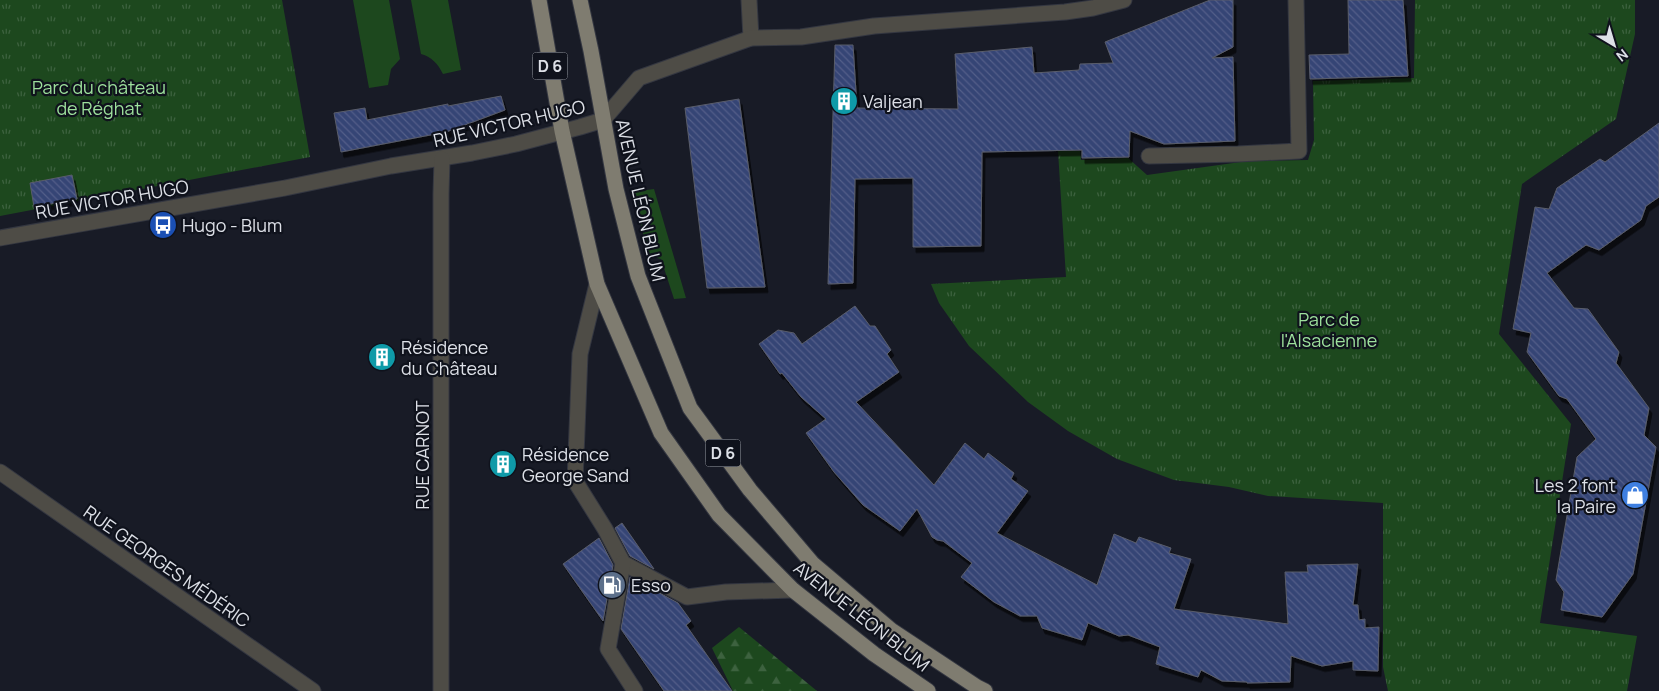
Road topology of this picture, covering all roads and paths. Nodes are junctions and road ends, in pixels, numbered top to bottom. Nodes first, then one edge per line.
1 (539, 0) edge
2 (580, 0) edge
3 (748, 0) edge
4 (1124, 0) edge
5 (1296, 0) edge
6 (751, 38) junction
7 (603, 120) junction
8 (562, 131) junction
9 (1148, 156) dead end
10 (442, 158) junction
11 (0, 238) edge
12 (597, 284) junction
13 (0, 472) edge
14 (623, 563) junction
15 (793, 590) junction
16 (979, 690) edge
17 (312, 691) edge
18 (441, 691) edge
19 (635, 691) edge
20 (928, 691) edge

1 - 8 main road, AVENUE LÉON BLUM / D 6
2 - 7 main road, AVENUE LÉON BLUM / D 6
3 - 6 street
4 - 6 street, RUE VICTOR HUGO
5 - 9 street
6 - 7 street, RUE VICTOR HUGO
7 - 8 street, RUE VICTOR HUGO
7 - 16 main road, AVENUE LÉON BLUM / D 6
8 - 10 street, RUE VICTOR HUGO
8 - 12 main road, AVENUE LÉON BLUM / D 6
10 - 11 street, RUE VICTOR HUGO
10 - 18 street, RUE CARNOT
12 - 14 street
12 - 15 main road, AVENUE LÉON BLUM / D 6
13 - 17 street, RUE GEORGES MÉDÉRIC
14 - 15 street
14 - 19 street
15 - 20 main road, AVENUE LÉON BLUM / D 6

